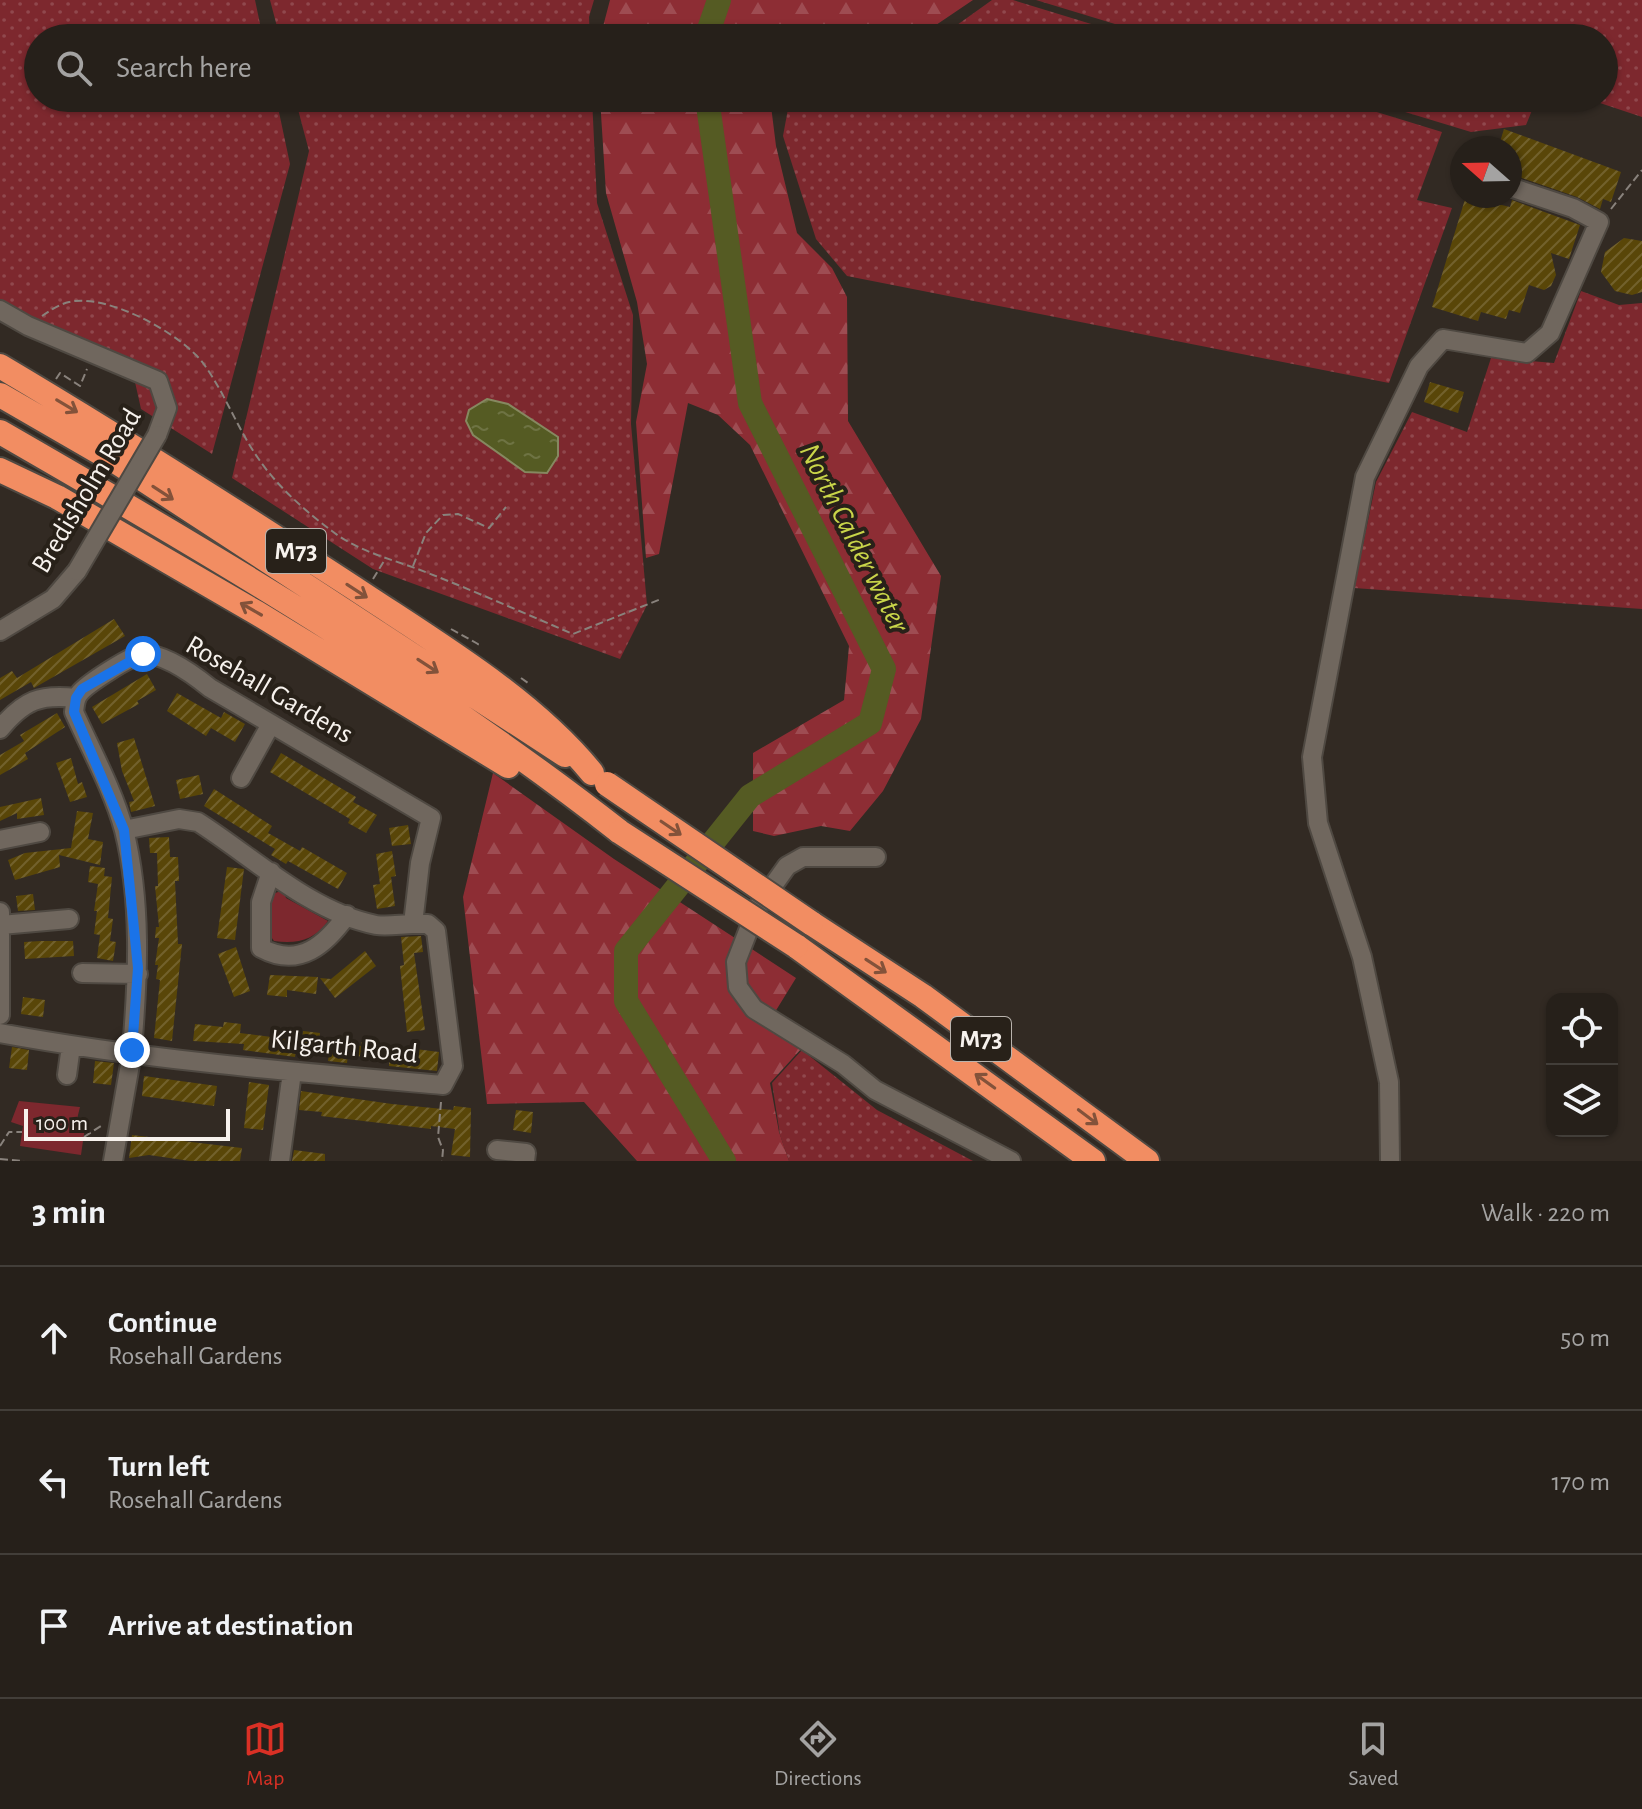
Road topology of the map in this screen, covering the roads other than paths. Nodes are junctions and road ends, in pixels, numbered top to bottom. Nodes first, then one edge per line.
1 (1522, 191) edge
2 (0, 310) edge
3 (0, 366) edge
4 (0, 395) edge
5 (0, 432) edge
6 (0, 461) edge
7 (0, 470) edge
8 (293, 609) junction
9 (0, 631) edge
10 (76, 698) junction
11 (271, 724) junction
12 (0, 729) edge
13 (581, 763) junction
14 (241, 778) dead end
15 (560, 791) junction
16 (124, 830) junction
17 (40, 832) dead end
18 (0, 840) edge
19 (876, 857) dead end
20 (271, 872) junction
21 (347, 915) junction
22 (69, 919) dead end
23 (413, 924) junction
24 (1, 925) edge
25 (82, 973) dead end
26 (138, 974) junction
27 (0, 1015) edge
28 (0, 1033) edge
29 (71, 1046) junction
30 (132, 1053) junction
31 (292, 1072) junction
32 (67, 1075) dead end
33 (497, 1150) dead end
34 (113, 1161) edge
35 (280, 1161) edge
36 (525, 1161) edge
37 (1011, 1161) edge
38 (1093, 1161) edge
39 (1147, 1161) edge
40 (1390, 1161) edge

1 - 40 street
2 - 9 street, Bredisholm Road, bridge
3 -> 13 highway, M73
4 -> 13 highway, M73
5 - 8 highway, M73
6 - 8 highway
15 -> 7 highway
8 - 15 highway, M73
10 - 11 street, Rosehall Gardens
10 - 12 street
10 - 16 street
11 - 14 street
11 - 23 street, Rosehall Gardens
13 -> 39 highway, M73, bridge
38 -> 15 highway, M73, bridge
16 - 20 street
16 - 26 street
17 - 18 street
19 - 37 street
20 - 21 street
20 - 21 street
21 - 23 street
22 - 24 street
23 - 31 street, Kilgarth Road
24 - 27 street
25 - 26 street
26 - 30 street
28 - 29 street, Kilgarth Road
29 - 30 street, Kilgarth Road
29 - 32 street
30 - 31 street, Kilgarth Road
30 - 34 street
31 - 35 street
33 - 36 street

